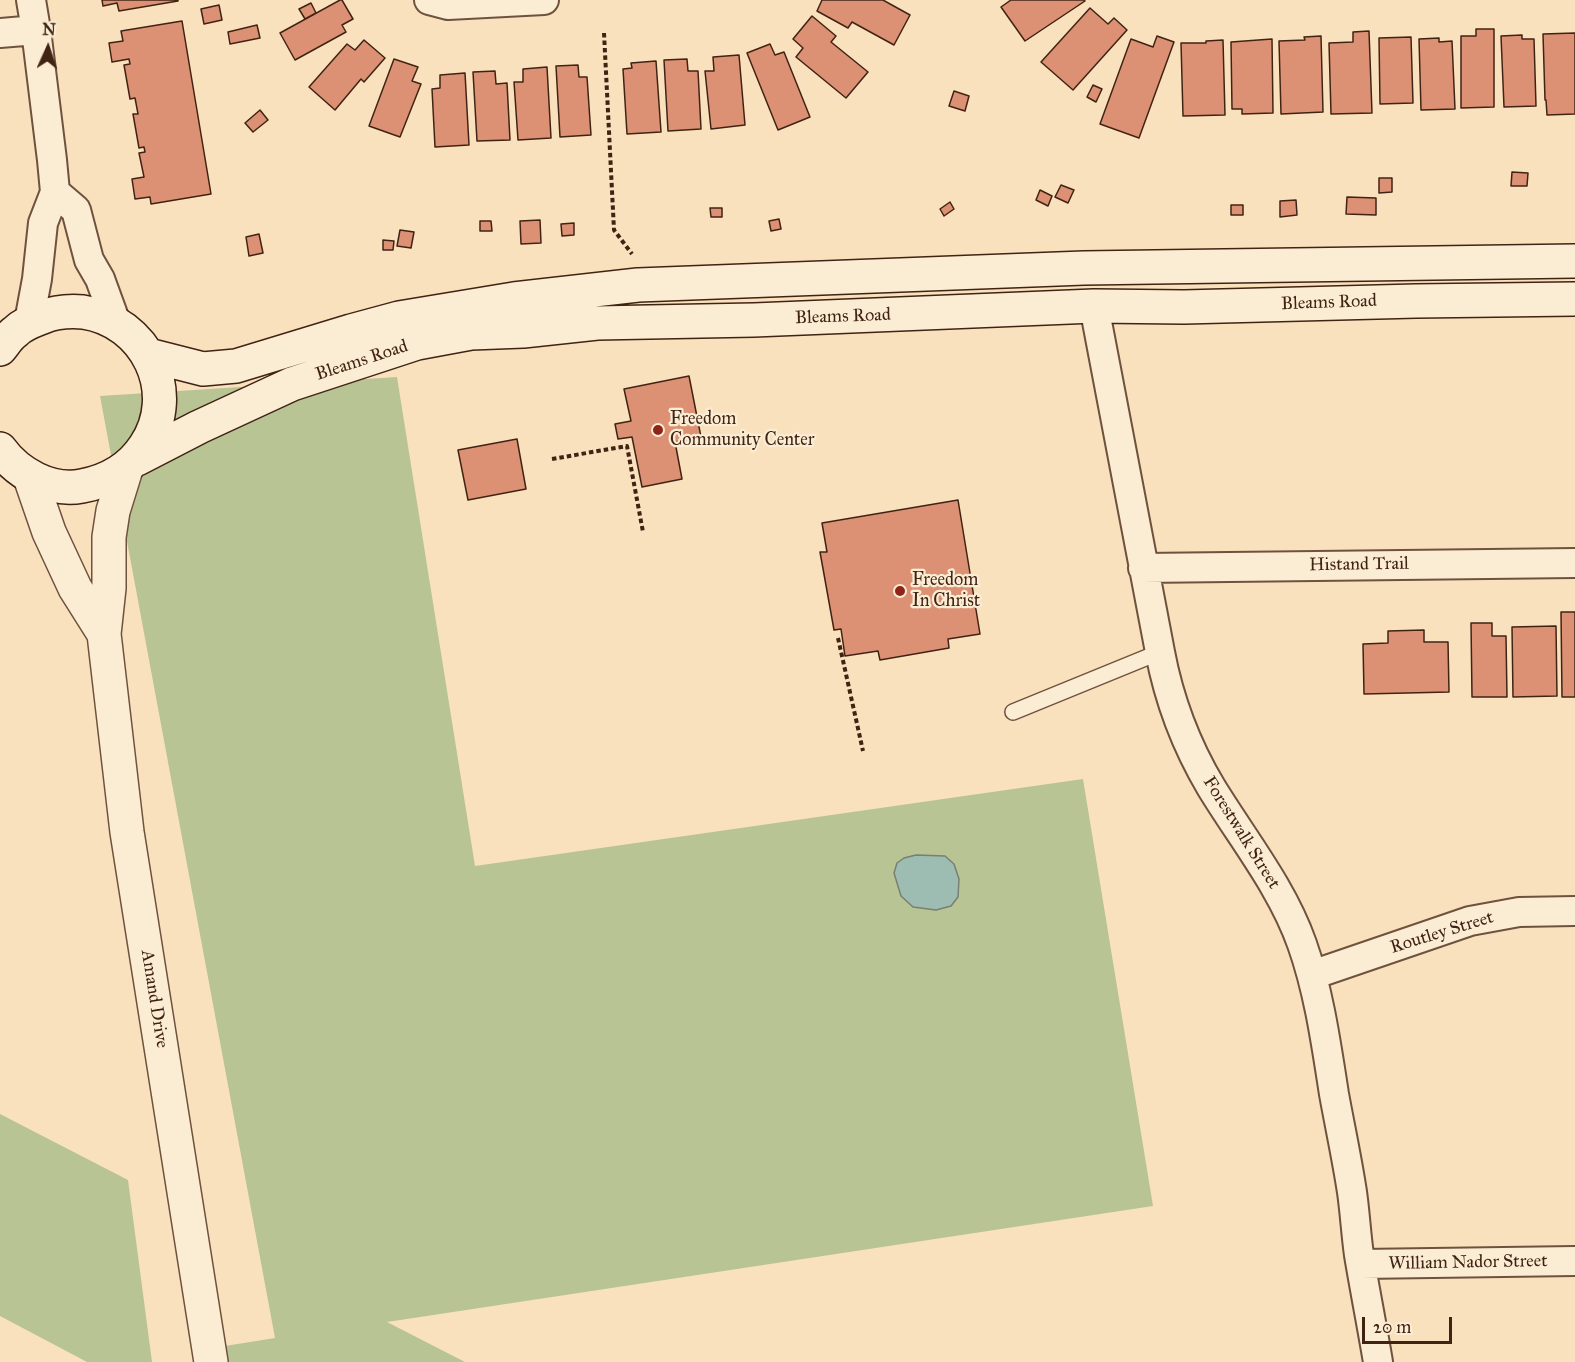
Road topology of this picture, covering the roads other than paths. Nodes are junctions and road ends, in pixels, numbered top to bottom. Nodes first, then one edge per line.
1 (31, 0) edge
2 (429, 0) edge
3 (544, 0) edge
4 (36, 30) junction
5 (0, 33) edge
6 (55, 192) junction
7 (1575, 261) edge
8 (1575, 299) edge
9 (1094, 306) junction
10 (116, 323) junction
11 (11, 333) edge
12 (148, 355) junction
13 (0, 449) edge
14 (131, 464) junction
15 (30, 477) junction
16 (1575, 562) edge
17 (1143, 568) junction
18 (104, 634) junction
19 (1160, 652) junction
20 (1013, 712) dead end
21 (1575, 911) edge
22 (1312, 975) junction
23 (1575, 1261) edge
24 (1361, 1264) junction
25 (211, 1362) edge
26 (1378, 1362) edge

1 - 4 street
2 - 3 street
4 - 5 street
4 - 6 street
6 - 10 street
6 - 11 street
7 - 12 main road, Bleams Road
8 - 9 main road, Bleams Road
9 - 14 main road, Bleams Road
9 - 17 street, Forestwalk Street
10 - 11 main road
10 - 12 main road
12 - 14 main road, Amand Drive
13 - 15 main road
14 - 15 main road, Bleams Road
14 - 18 main road, Amand Drive
15 - 18 main road, Amand Drive
16 - 17 street, Histand Trail
17 - 19 street, Forestwalk Street
18 - 25 main road, Amand Drive
19 - 20 lane
19 - 22 street, Forestwalk Street
21 - 22 street, Routley Street
22 - 24 street, Forestwalk Street
23 - 24 street, William Nador Street
24 - 26 street, Forestwalk Street

